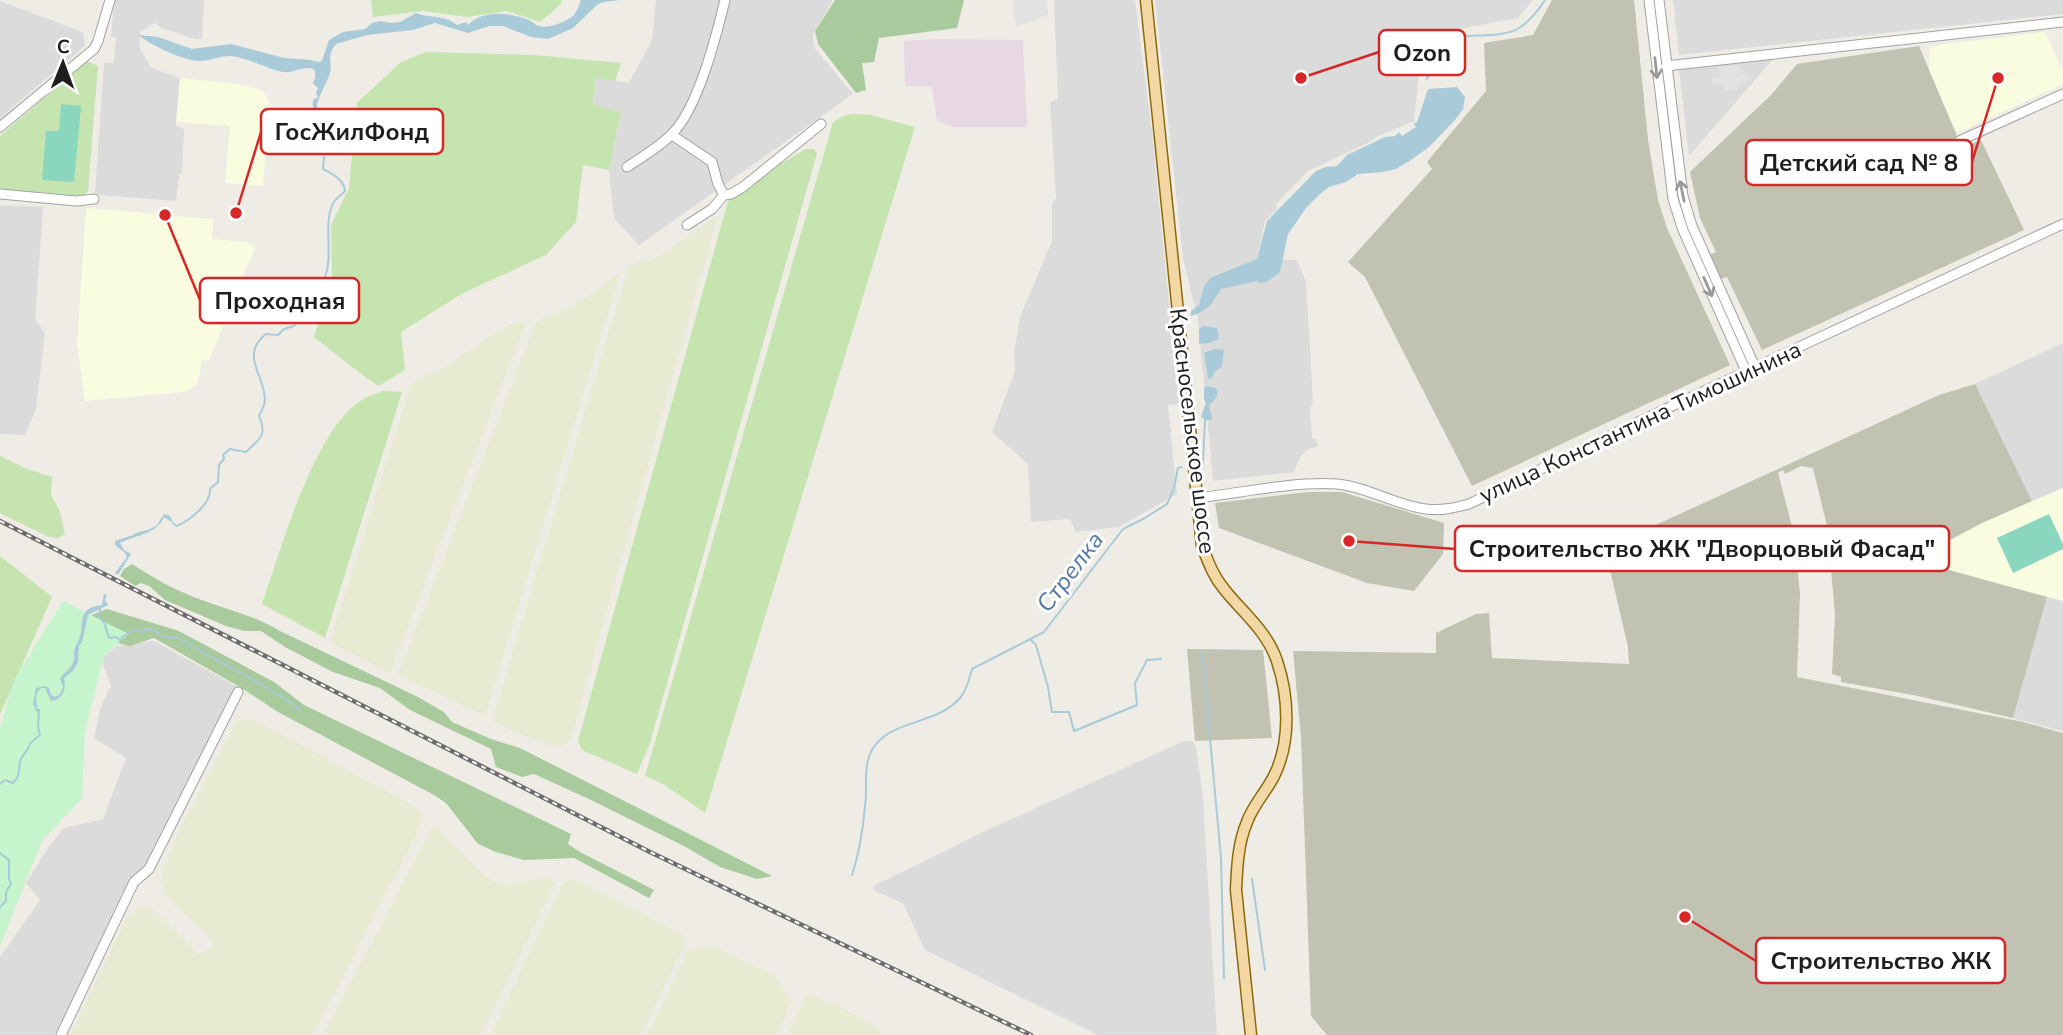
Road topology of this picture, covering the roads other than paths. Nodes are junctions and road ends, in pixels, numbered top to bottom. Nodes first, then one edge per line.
1 (110, 0) edge
2 (724, 0) edge
3 (1146, 0) edge
4 (1649, 0) edge
5 (1659, 0) edge
6 (2063, 22) edge
7 (1666, 66) junction
8 (2063, 94) edge
9 (821, 124) dead end
10 (0, 127) edge
11 (672, 135) junction
12 (1959, 141) dead end
13 (627, 167) dead end
14 (0, 194) edge
15 (724, 195) junction
16 (94, 199) dead end
17 (2063, 224) edge
18 (687, 225) dead end
19 (1750, 369) junction
20 (1197, 498) junction
21 (238, 692) dead end
22 (61, 1035) edge
23 (1251, 1035) edge

1 - 10 street
2 - 11 street
3 - 20 main road, Красносельское шоссе
4 -> 19 street
5 - 7 street
6 - 7 street
19 -> 7 street
8 - 12 street
9 - 15 street
11 - 13 street
11 - 15 street
14 - 16 street
15 - 18 street
17 - 19 street, улица Константина Тимошинина
19 - 20 street, улица Константина Тимошинина
20 - 23 main road, Красносельское шоссе
21 - 22 street

